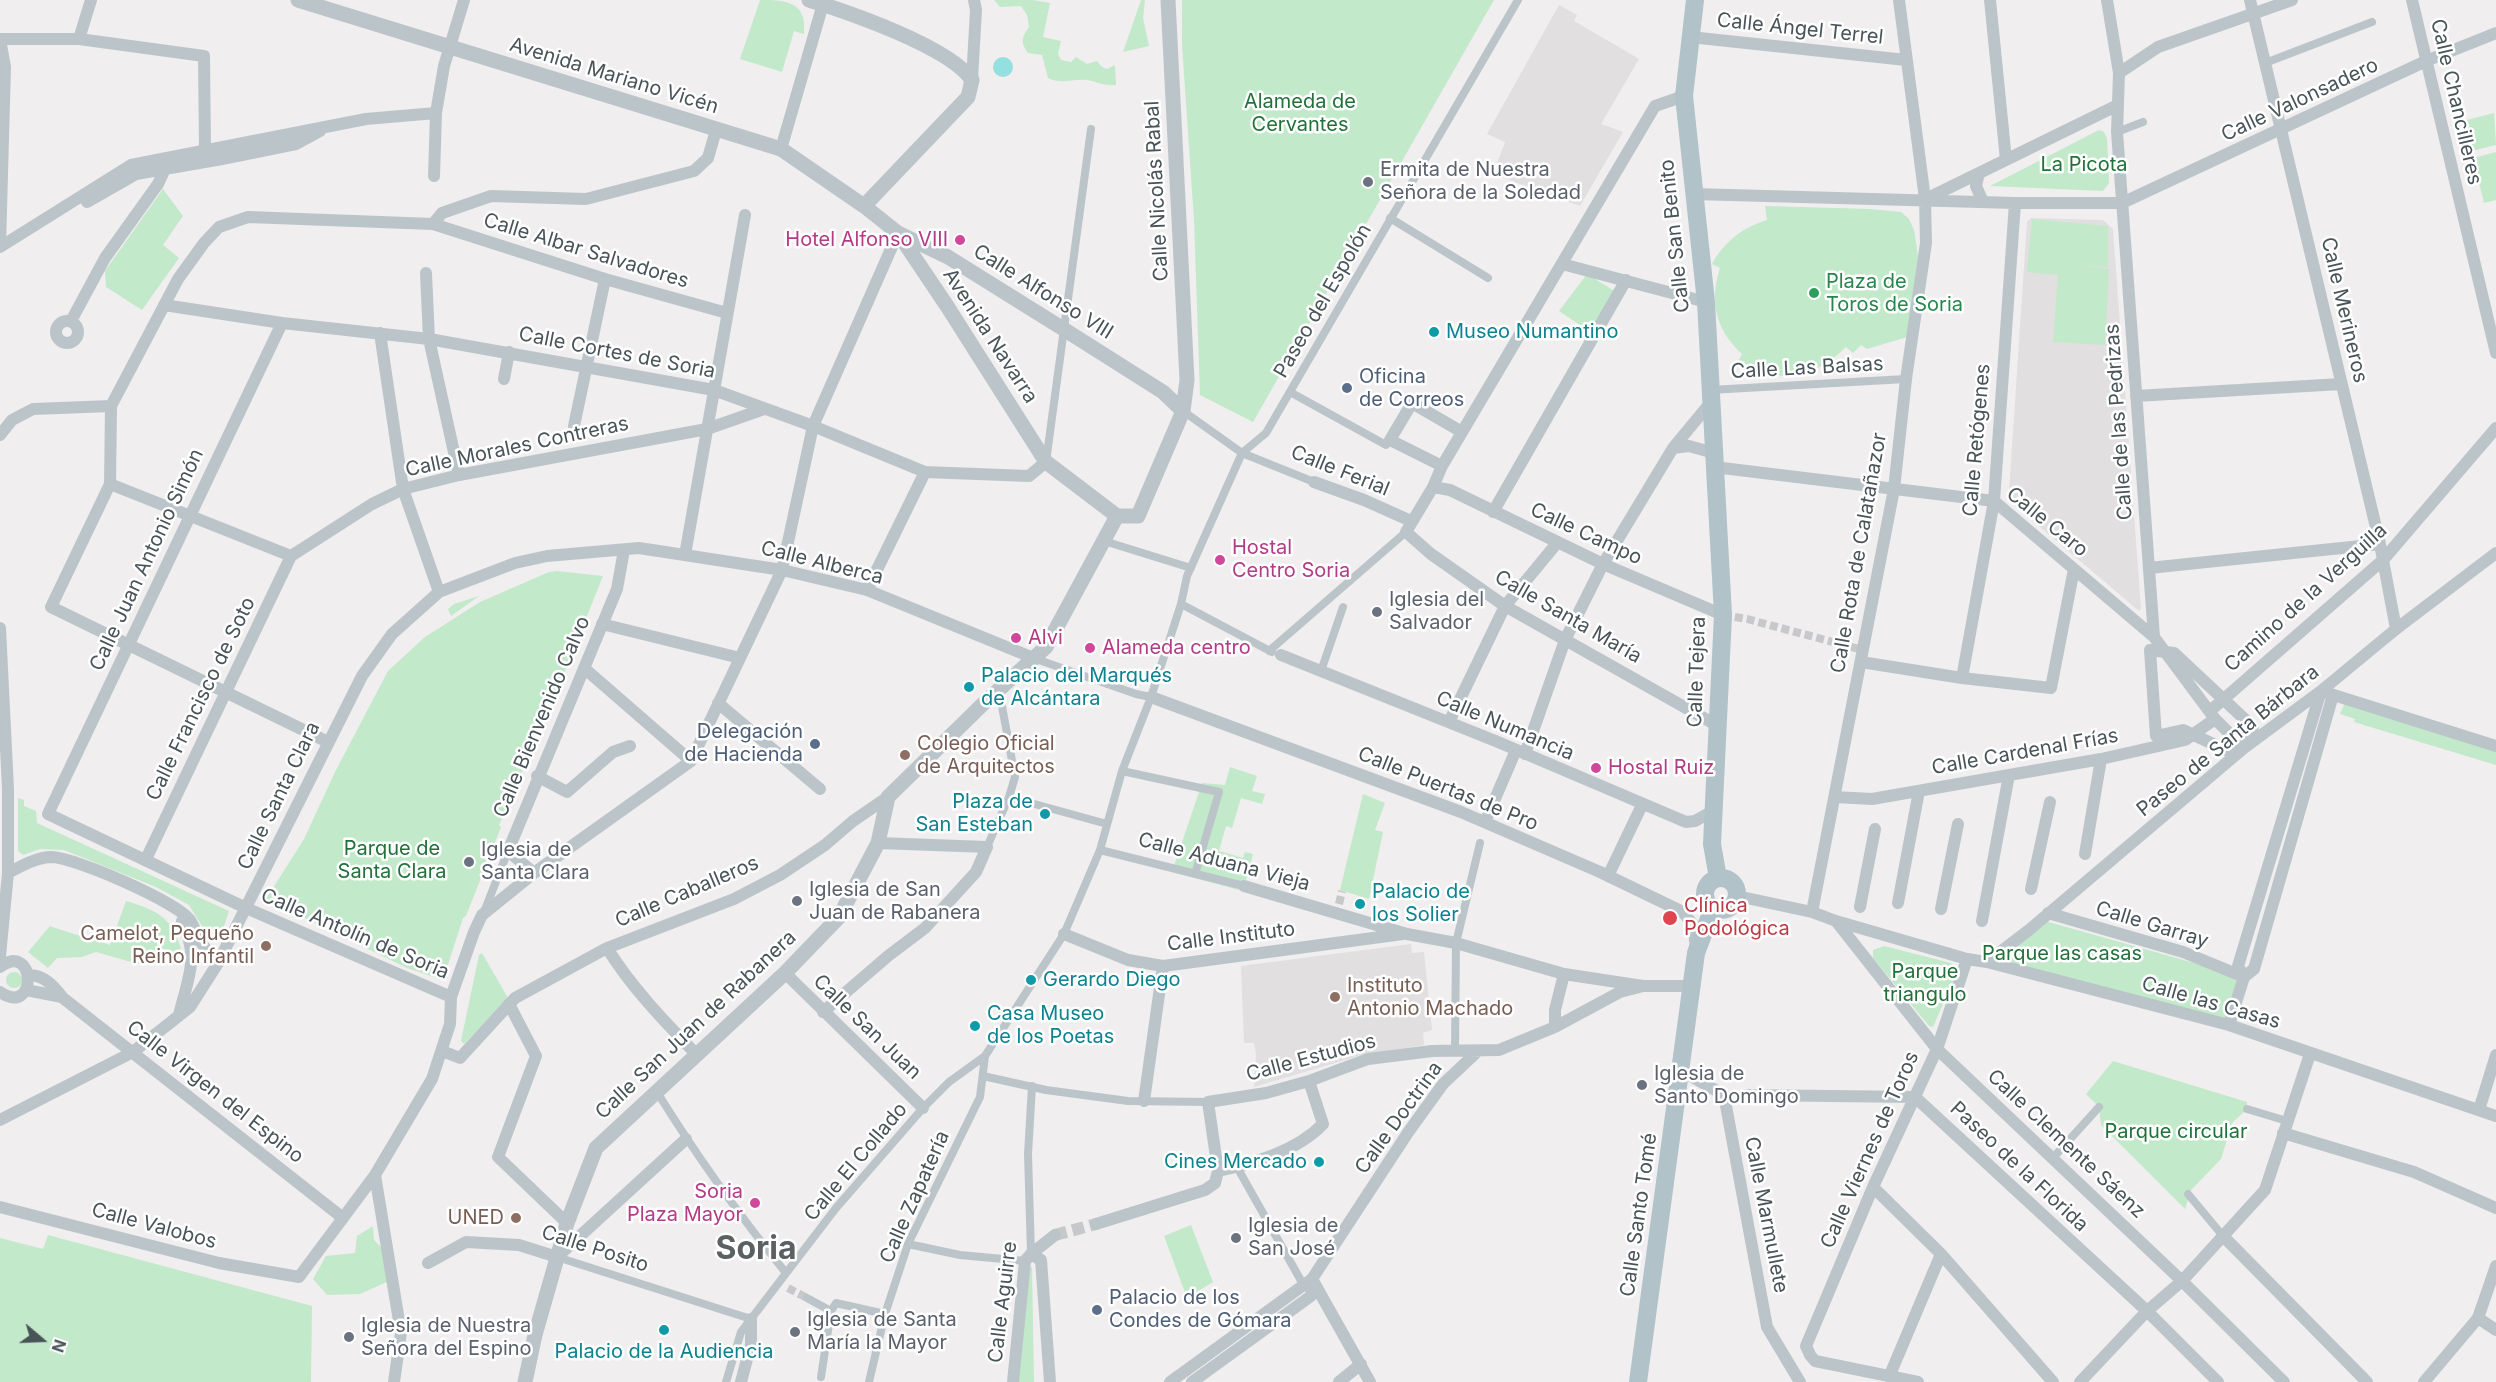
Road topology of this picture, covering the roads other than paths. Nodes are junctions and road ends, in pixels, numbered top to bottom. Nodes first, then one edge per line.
1 (92, 0) edge
2 (298, 0) edge
3 (464, 0) edge
4 (974, 0) edge
5 (1168, 0) edge
6 (1518, 0) edge
7 (1695, 0) edge
8 (1899, 0) edge
9 (1990, 0) edge
10 (2107, 0) edge
11 (2250, 0) edge
12 (2292, 0) edge
13 (2412, 0) edge
14 (816, 2) edge
15 (2253, 15) junction
16 (2372, 22) dead end
17 (2496, 33) edge
18 (1690, 37) junction
19 (0, 39) edge
20 (79, 39) junction
21 (451, 48) junction
22 (1906, 60) junction
23 (2426, 62) junction
24 (2265, 63) junction
25 (2, 67) edge
26 (2119, 73) junction
27 (972, 80) junction
28 (1684, 96) junction
29 (2118, 105) junction
30 (436, 113) junction
31 (2143, 122) dead end
32 (332, 125) junction
33 (1091, 129) dead end
34 (716, 130) junction
35 (2281, 131) junction
36 (2117, 132) junction
37 (781, 149) junction
38 (205, 150) junction
39 (222, 159) junction
40 (2006, 160) junction
41 (165, 169) junction
42 (1979, 173) junction
43 (434, 176) dead end
44 (1694, 194) junction
45 (1925, 200) junction
46 (1983, 202) junction
47 (2015, 203) junction
48 (2122, 203) junction
49 (864, 206) junction
50 (62, 208) junction
51 (745, 215) dead end
52 (1390, 218) junction
53 (433, 224) junction
54 (898, 233) junction
55 (0, 247) edge
56 (1562, 264) junction
57 (426, 273) dead end
58 (1488, 278) dead end
59 (605, 279) junction
60 (1626, 280) junction
61 (1706, 302) junction
62 (164, 305) junction
63 (727, 313) junction
64 (71, 321) dead end
65 (282, 323) junction
66 (1065, 330) junction
67 (380, 333) junction
68 (429, 339) junction
69 (509, 352) junction
70 (2496, 353) edge
71 (586, 368) junction
72 (504, 379) dead end
73 (1906, 379) junction
74 (1187, 380) junction
75 (2341, 384) junction
76 (714, 390) junction
77 (1163, 392) junction
78 (1290, 392) junction
79 (1711, 396) junction
80 (2136, 396) junction
81 (111, 406) junction
82 (764, 409) junction
83 (1183, 411) junction
84 (574, 426) dead end
85 (813, 426) junction
86 (2496, 428) edge
87 (707, 429) junction
88 (1462, 432) junction
89 (0, 435) edge
90 (1390, 440) junction
91 (1673, 448) junction
92 (1242, 453) junction
93 (1714, 460) junction
94 (1046, 462) junction
95 (1442, 465) junction
96 (925, 472) junction
97 (459, 475) junction
98 (1314, 482) joint
99 (110, 484) junction
100 (1433, 487) junction
101 (403, 489) junction
102 (1894, 489) junction
103 (1994, 501) junction
104 (1493, 512) junction
105 (190, 516) junction
106 (1117, 516) junction
107 (1409, 526) junction
108 (1104, 541) junction
109 (1557, 543) junction
110 (2380, 544) junction
111 (624, 550) junction
112 (2496, 553) edge
113 (685, 555) junction
114 (291, 556) junction
115 (2384, 560) junction
116 (1603, 564) junction
117 (2074, 568) junction
118 (2149, 568) junction
119 (782, 570) junction
120 (1189, 572) junction
121 (867, 590) junction
122 (439, 592) junction
123 (1181, 603) junction
124 (1505, 606) junction
125 (1343, 607) dead end
126 (1723, 615) junction
127 (602, 624) junction
128 (0, 628) edge
129 (2396, 629) junction
130 (2154, 637) junction
131 (1565, 640) junction
132 (128, 645) junction
133 (2166, 652) junction
134 (1275, 653) junction
135 (740, 658) junction
136 (1036, 659) junction
137 (1861, 662) junction
138 (584, 668) junction
139 (1321, 671) junction
140 (1962, 678) junction
141 (999, 690) junction
142 (225, 692) junction
143 (2327, 693) junction
144 (1151, 697) junction
145 (2224, 699) junction
146 (718, 703) junction
147 (2212, 715) junction
148 (1449, 723) junction
149 (1718, 726) junction
150 (2193, 734) junction
151 (328, 742) junction
152 (2240, 744) junction
153 (630, 746) dead end
154 (2496, 746) edge
155 (1521, 752) junction
156 (2102, 759) junction
157 (691, 761) junction
158 (1122, 771) junction
159 (2008, 775) junction
160 (537, 776) junction
161 (820, 789) dead end
162 (1919, 791) junction
163 (1008, 796) junction
164 (888, 797) junction
165 (1835, 798) junction
166 (2050, 802) dead end
167 (1638, 804) junction
168 (1713, 811) junction
169 (48, 814) joint
170 (1485, 822) junction
171 (1107, 824) junction
172 (1958, 824) dead end
173 (1875, 829) dead end
174 (878, 843) junction
175 (1480, 843) dead end
176 (987, 848) junction
177 (1100, 850) junction
178 (508, 851) junction
179 (2085, 854) dead end
180 (146, 859) junction
181 (8, 873) junction
182 (534, 873) junction
183 (1195, 874) junction
184 (1608, 876) junction
185 (1718, 878) junction
186 (1244, 886) joint
187 (2031, 889) dead end
188 (1737, 896) junction
189 (1898, 903) dead end
190 (1860, 907) dead end
191 (246, 908) junction
192 (177, 909) junction
193 (1713, 909) junction
194 (1941, 909) dead end
195 (1812, 912) junction
196 (2048, 914) junction
197 (483, 915) junction
198 (1836, 921) junction
199 (1982, 921) dead end
200 (2, 933) junction
201 (1064, 934) junction
202 (1407, 934) junction
203 (1456, 944) junction
204 (607, 948) junction
205 (1696, 952) junction
206 (0, 956) edge
207 (1967, 959) junction
208 (15, 962) junction
209 (1987, 962) junction
210 (218, 963) junction
211 (1163, 966) junction
212 (0, 967) edge
213 (785, 973) junction
214 (1564, 974) junction
215 (29, 975) junction
216 (2244, 977) junction
217 (1643, 986) junction
218 (1691, 986) junction
219 (26, 990) junction
220 (0, 992) edge
221 (13, 997) junction
222 (451, 997) junction
223 (63, 998) junction
224 (509, 1004) junction
225 (0, 1006) edge
226 (823, 1012) junction
227 (179, 1015) junction
228 (2229, 1025) junction
229 (1555, 1027) junction
230 (1937, 1049) junction
231 (442, 1051) junction
232 (1455, 1051) junction
233 (1478, 1051) junction
234 (133, 1052) junction
235 (696, 1054) junction
236 (2310, 1054) junction
237 (2496, 1054) edge
238 (985, 1056) junction
239 (1682, 1071) junction
240 (983, 1076) junction
241 (1309, 1081) junction
242 (1032, 1086) junction
243 (657, 1092) junction
244 (1747, 1095) dead end
245 (1915, 1097) junction
246 (1144, 1101) junction
247 (1208, 1102) junction
248 (2099, 1107) dead end
249 (923, 1108) junction
250 (2247, 1109) dead end
251 (2479, 1110) junction
252 (2496, 1116) edge
253 (0, 1120) edge
254 (2285, 1127) junction
255 (686, 1139) junction
256 (2052, 1159) junction
257 (1237, 1167) junction
258 (1218, 1171) junction
259 (375, 1175) junction
260 (1873, 1187) junction
261 (2188, 1194) dead end
262 (0, 1207) edge
263 (2496, 1208) edge
264 (343, 1218) junction
265 (567, 1223) junction
266 (1096, 1224) tunnel mouth
267 (1055, 1235) tunnel mouth
268 (2223, 1236) junction
269 (908, 1244) junction
270 (1941, 1254) junction
271 (557, 1257) junction
272 (1028, 1258) junction
273 (428, 1263) dead end
274 (2496, 1266) edge
275 (786, 1274) junction
276 (299, 1277) joint
277 (2182, 1281) junction
278 (778, 1283) junction
279 (1308, 1283) junction
280 (788, 1288) tunnel mouth
281 (807, 1298) tunnel mouth
282 (831, 1311) junction
283 (2147, 1311) junction
284 (885, 1314) junction
285 (2478, 1318) junction
286 (751, 1319) junction
287 (2496, 1330) edge
288 (1644, 1352) junction
289 (1361, 1364) junction
290 (821, 1377) dead end
291 (1889, 1377) junction
292 (394, 1382) edge
293 (525, 1382) edge
294 (726, 1382) edge
295 (741, 1382) edge
296 (869, 1382) edge
297 (1013, 1382) edge
298 (1050, 1382) edge
299 (1170, 1382) edge
300 (1192, 1382) edge
301 (1339, 1382) edge
302 (1370, 1382) edge
303 (1629, 1382) edge
304 (1638, 1382) edge
305 (1800, 1382) edge
306 (1917, 1382) edge
307 (2053, 1382) edge
308 (2080, 1382) edge
309 (2218, 1382) edge
310 (2284, 1382) edge
311 (2367, 1382) edge
312 (2424, 1382) edge

1 - 20 street
2 - 21 street, Avenida Mariano Vicén
3 - 21 street
4 - 27 street
5 - 74 street, Calle Nicolás Rabal
6 - 52 street, Paseo del Espolón
7 - 18 main road, Calle San Benito
8 - 22 street, Calle Rota de Calatañazor
9 - 40 street
10 - 26 street, Calle de las Pedrizas
11 - 15 street, Calle Merineros
12 - 15 street
13 - 23 street, Calle Chancilleres
14 - 27 street
14 - 37 street
15 - 24 street, Calle Merineros
15 - 26 street
16 - 24 street
17 - 23 street, Calle Valonsadero
18 - 22 street, Calle Ángel Terrel
18 - 28 main road, Calle San Benito
19 - 20 street
19 - 25 street
20 - 38 street
21 - 30 street
21 - 34 street, Avenida Mariano Vicén
22 - 45 street, Calle Rota de Calatañazor
23 - 35 street, Calle Valonsadero
23 - 70 street, Calle Chancilleres
24 - 35 street, Calle Merineros
25 - 55 street
26 - 29 street, Calle de las Pedrizas
27 - 49 street
28 - 44 main road, Calle San Benito
28 - 56 street
29 - 36 street, Calle de las Pedrizas
29 - 40 street
30 - 32 street
30 - 43 street
31 - 36 street
32 - 38 street
32 - 39 street
33 - 66 street
34 - 37 street, Avenida Mariano Vicén
34 - 53 street
35 - 48 street, Calle Valonsadero
35 - 75 street, Calle Merineros
36 - 48 street, Calle de las Pedrizas
37 - 49 street, Avenida Mariano Vicén
38 - 39 street
38 - 50 street
39 - 41 street
40 - 42 street
41 - 50 street
41 - 64 street
42 - 45 street
42 - 46 street
44 - 45 street
44 - 61 main road, Calle San Benito
45 - 46 street
45 - 73 street, Calle Rota de Calatañazor
46 - 47 street
47 - 48 street
47 - 103 street, Calle Retógenes
48 - 80 street, Calle de las Pedrizas
49 - 54 street, Avenida Mariano Vicén
50 - 55 street
51 - 63 street
52 - 58 street
52 - 78 street, Paseo del Espolón
53 - 59 street, Calle Albar Salvadores
53 - 62 street, Calle Albar Salvadores
54 - 66 street, Calle Alfonso VIII
54 - 85 street
54 - 94 street, Avenida Navarra
56 - 60 street
56 - 88 street
57 - 68 street
59 - 63 street, Calle Albar Salvadores
59 - 71 street
60 - 61 street
60 - 104 street
61 - 79 main road, Calle San Benito
62 - 65 street, Calle Cortes de Soria
62 - 81 street, Calle Albar Salvadores
63 - 76 street
65 - 67 street, Calle Cortes de Soria
65 - 105 street, Calle Juan Antonio Simón
66 - 77 street, Calle Alfonso VIII
66 - 94 street
67 - 68 street, Calle Cortes de Soria
67 - 101 street
68 - 69 street, Calle Cortes de Soria
68 - 97 street
69 - 71 street, Calle Cortes de Soria
69 - 72 street
71 - 76 street, Calle Cortes de Soria
71 - 84 street
73 - 79 street, Calle Las Balsas
73 - 102 street, Calle Rota de Calatañazor
74 - 77 street
74 - 83 street, Calle Nicolás Rabal
75 - 80 street
75 - 110 street, Calle Merineros
76 - 82 street, Calle Cortes de Soria
76 - 87 street
77 - 83 street, Calle Alfonso VIII
78 - 90 street
78 - 92 street, Paseo del Espolón
79 - 91 street
79 - 93 main road, Calle San Benito
80 - 118 street, Calle de las Pedrizas
81 - 89 street
81 - 99 street
82 - 85 street, Calle Cortes de Soria
82 - 87 street, Calle Morales Contreras
83 - 92 street, Calle Ferial
83 - 106 street, Calle Nicolás Rabal
85 - 96 street, Calle Cortes de Soria
85 - 119 street
86 - 115 street, Camino de la Verguilla
87 - 97 street, Calle Morales Contreras
87 - 113 street
88 - 90 street
88 - 95 street
90 - 95 street
91 - 93 street, Calle Caro
91 - 116 street
92 - 98 street, Calle Ferial
92 - 120 street, Calle El Collado
93 - 102 street, Calle Caro
93 - 126 main road, Calle Tejera
94 - 96 street, Calle Cortes de Soria
94 - 106 street
95 - 100 street
96 - 121 street
97 - 101 street, Calle Morales Contreras
98 - 107 street, Calle Ferial
99 - 105 street
99 - 132 street
100 - 104 street, Calle Campo
100 - 107 street
101 - 114 street, Calle Morales Contreras
101 - 122 street
102 - 103 street, Calle Caro
102 - 137 street, Calle Rota de Calatañazor
103 - 117 street, Calle Caro
103 - 140 street, Calle Retógenes
104 - 109 street, Calle Campo
105 - 114 street
105 - 132 street, Calle Juan Antonio Simón
106 - 108 street, Calle Caballeros
107 - 124 street, Calle Santa María
107 - 134 street
108 - 120 street
108 - 136 street, Calle Caballeros
109 - 116 street, Calle Campo
109 - 124 street
110 - 115 street, Calle Merineros
110 - 118 street
111 - 113 street, Calle Alberca
111 - 122 street, Calle Santa Clara
111 - 127 street, Calle Bienvenido Calvo
112 - 129 street, Paseo de Santa Bárbara
113 - 119 street, Calle Alberca
114 - 142 street, Calle Francisco de Soto
115 - 129 street, Calle Merineros
115 - 145 street, Camino de la Verguilla
116 - 126 street, Calle Campo
116 - 131 street
117 - 130 street, Calle Caro
117 - 140 street
118 - 130 street, Calle de las Pedrizas
119 - 121 street, Calle Alberca
119 - 135 street
120 - 123 street, Calle El Collado
121 - 136 street, Calle Alberca
122 - 151 street, Calle Santa Clara
123 - 134 street
123 - 144 street, Calle El Collado
124 - 131 street, Calle Santa María
124 - 148 street
125 - 139 street
126 - 149 main road, Calle Tejera
127 - 135 street
127 - 138 street, Calle Bienvenido Calvo
128 - 181 street
129 - 143 street, Paseo de Santa Bárbara
130 - 133 street, Calle Caro
131 - 149 street, Calle Santa María
131 - 155 street
132 - 142 street
132 - 169 street, Calle Juan Antonio Simón
133 - 145 street
133 - 147 street, Calle Caro
133 - 150 street
134 - 139 street, Calle Numancia
135 - 146 street
136 - 141 street, Calle Caballeros
136 - 144 street
137 - 140 street
137 - 165 street, Calle Rota de Calatañazor
138 - 157 street
138 - 160 street, Calle Bienvenido Calvo
139 - 148 street, Calle Numancia
141 - 163 street
141 - 164 street, Calle Caballeros
142 - 151 street
142 - 180 street, Calle Francisco de Soto
143 - 152 street, Paseo de Santa Bárbara
143 - 154 street
143 - 216 street
144 - 158 street, Calle El Collado
144 - 170 street, Calle Puertas de Pro
145 - 147 street, Camino de la Verguilla
145 - 152 street
146 - 157 street
146 - 161 street
147 - 150 street, Calle Cardenal Frías
147 - 152 street, Calle Caro
148 - 155 street, Calle Numancia
149 - 168 main road, Calle Tejera
150 - 152 street
150 - 156 street, Calle Cardenal Frías
151 - 191 street, Calle Santa Clara
152 - 196 street, Paseo de Santa Bárbara
153 - 160 street
155 - 167 street, Calle Numancia
155 - 170 street
156 - 159 street, Calle Cardenal Frías
156 - 179 street
157 - 182 street
158 - 171 street, Calle El Collado
158 - 183 street
159 - 162 street, Calle Cardenal Frías
159 - 199 street
160 - 178 street, Calle Bienvenido Calvo
162 - 165 street, Calle Cardenal Frías
162 - 189 street
163 - 171 street
163 - 176 street
164 - 174 street, Calle San Juan de Rabanera
164 - 204 street, Calle Caballeros
165 - 195 street, Calle Rota de Calatañazor
166 - 187 street
167 - 168 street, Calle Numancia
167 - 184 street
168 - 185 main road, Calle Tejera
169 - 180 street, Calle Antolín de Soria
170 - 184 street, Calle Puertas de Pro
171 - 177 street, Calle El Collado
172 - 194 street
173 - 190 street
174 - 176 street
174 - 213 street, Calle San Juan de Rabanera
175 - 203 street
176 - 226 street
177 - 183 street, Calle Aduana Vieja
177 - 201 street, Calle El Collado
178 - 182 street
178 - 197 street, Calle Bienvenido Calvo
180 - 191 street, Calle Antolín de Soria
181 - 192 street
181 - 200 street
182 - 197 street
183 - 186 street, Calle Aduana Vieja
184 - 205 street, Calle Puertas de Pro
185 - 188 main road
185 - 193 main road
186 - 202 street, Calle Aduana Vieja
188 - 193 main road
188 - 195 street, Calle las Casas
191 - 210 street, Calle Santa Clara
191 - 222 street, Calle Antolín de Soria
192 - 210 street
192 - 227 street
193 - 205 main road, Calle Santo Tomé
195 - 198 street, Calle las Casas
196 - 209 street, Paseo de Santa Bárbara
196 - 216 street, Calle Garray
197 - 222 street, Calle Bienvenido Calvo
198 - 207 street, Calle las Casas
198 - 230 street, Calle Clemente Sáenz
200 - 206 street
200 - 208 street
201 - 211 street, Calle Instituto
201 - 238 street, Calle El Collado
202 - 203 street, Calle Aduana Vieja
202 - 211 street, Calle Instituto
203 - 214 street, Calle Aduana Vieja
203 - 232 street
204 - 224 street, Calle Caballeros
204 - 235 street
205 - 218 main road, Calle Santo Tomé
207 - 209 street, Calle las Casas
207 - 230 street, Calle Viernes de Toros
208 - 212 street
208 - 215 street, Calle Virgen del Espino
209 - 228 street, Calle las Casas
210 - 227 street, Calle Santa Clara
211 - 246 street
213 - 226 street, Calle San Juan
213 - 235 street, Calle San Juan de Rabanera
214 - 217 street, Calle Aduana Vieja
214 - 229 street
215 - 219 street
215 - 223 street, Calle Virgen del Espino
216 - 228 street
217 - 218 street
217 - 229 street
218 - 239 main road, Calle Santo Tomé
219 - 221 street
219 - 223 street, Calle Virgen del Espino
220 - 221 street
221 - 225 street
222 - 231 street, Calle Bienvenido Calvo
223 - 234 street, Calle Virgen del Espino
224 - 231 street, Calle Caballeros
224 - 265 street
226 - 249 street, Calle San Juan
227 - 234 street, Calle Santa Clara
228 - 236 street, Calle las Casas
229 - 233 street
230 - 245 street, Calle Viernes de Toros
230 - 256 street, Calle Clemente Sáenz
231 - 259 street, Calle Bienvenido Calvo
232 - 233 street, Calle Estudios
232 - 241 street, Calle Estudios
233 - 279 street, Calle Doctrina
234 - 253 street, Calle Santa Clara
234 - 264 street, Calle Virgen del Espino
235 - 243 street, Calle San Juan de Rabanera
236 - 251 street, Calle las Casas
236 - 254 street
237 - 251 street
238 - 240 street, Calle Zapatería
238 - 249 street, Calle El Collado
239 - 288 main road, Calle Santo Tomé
239 - 305 street, Calle Marmullete
240 - 242 street, Calle Estudios
240 - 269 street, Calle Zapatería
241 - 247 street, Calle Estudios
241 - 257 street
242 - 246 street, Calle Estudios
242 - 272 street, Calle Aguirre
243 - 255 street
243 - 265 street, Calle San Juan de Rabanera
244 - 245 street
245 - 260 street, Calle Viernes de Toros
245 - 283 street, Paseo de la Florida
246 - 247 street, Calle Estudios
247 - 258 street
248 - 256 street
249 - 275 street, Calle El Collado
250 - 254 street
251 - 252 street, Calle las Casas
254 - 263 street
254 - 268 street
255 - 271 street
255 - 275 street
256 - 277 street, Calle Clemente Sáenz
257 - 258 street
257 - 279 street
258 - 266 street
259 - 264 street, Calle Bienvenido Calvo
259 - 292 street
260 - 270 street
260 - 291 street, Calle Viernes de Toros
261 - 268 street
262 - 276 street, Calle Valobos
264 - 276 street, Calle Bienvenido Calvo
265 - 271 street, Calle San Juan de Rabanera
267 - 272 street
268 - 277 street
268 - 311 street
269 - 272 street
269 - 284 street, Calle Zapatería
270 - 291 street
270 - 307 street
271 - 273 street, Calle Posito
271 - 286 street, Calle Posito
271 - 293 street, Calle San Juan de Rabanera
272 - 297 street, Calle Aguirre
272 - 298 street
274 - 285 street
275 - 278 street, Calle El Collado
277 - 283 street
277 - 310 street, Calle Clemente Sáenz
278 - 280 street
278 - 286 street, Calle El Collado
279 - 289 street
279 - 299 street, Calle Doctrina
279 - 300 street, Calle Doctrina
281 - 282 street
282 - 284 street
282 - 290 street
283 - 308 street
283 - 309 street, Paseo de la Florida
284 - 296 street, Calle Zapatería
285 - 287 street
285 - 312 street
286 - 294 street, Calle El Collado
286 - 295 street
288 - 303 main road, Calle Santo Tomé
288 - 304 main road, Calle Santo Tomé
289 - 301 street
289 - 302 street
291 - 306 street

